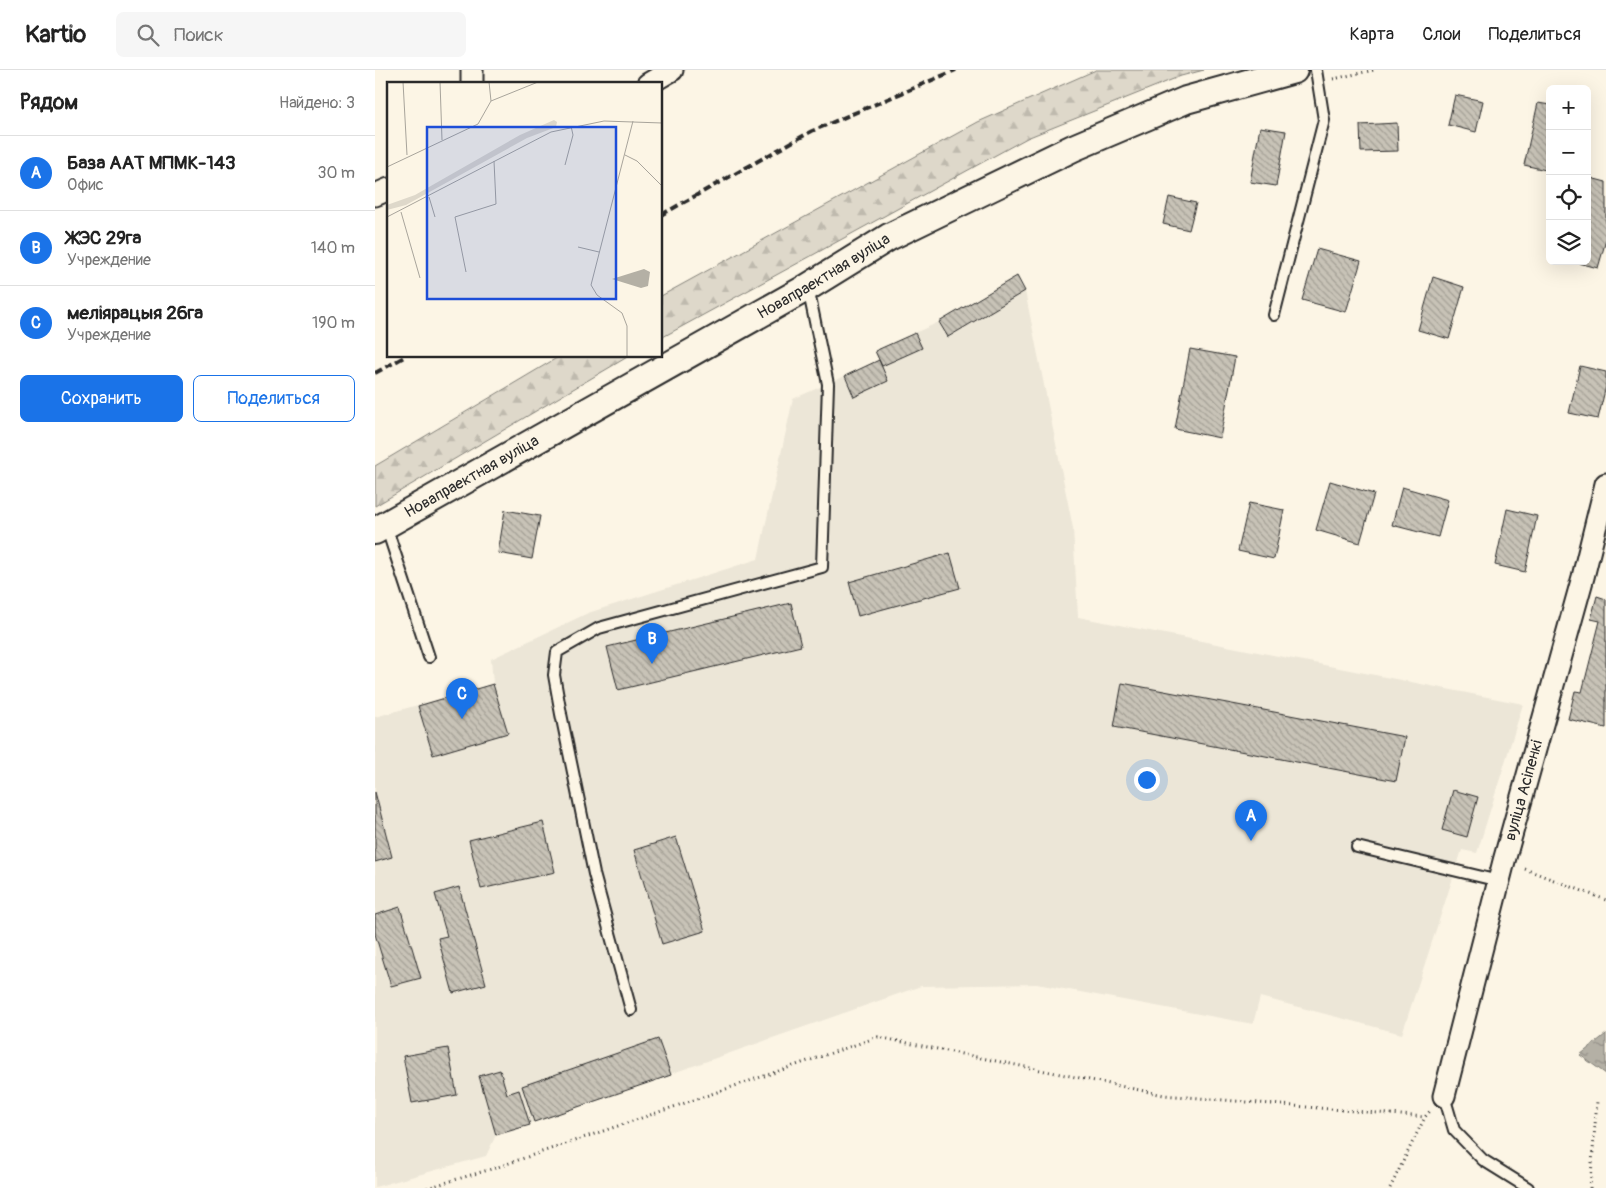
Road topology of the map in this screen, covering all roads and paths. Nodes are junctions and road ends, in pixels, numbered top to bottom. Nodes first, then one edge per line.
1 (672, 70) edge
2 (1294, 70) edge
3 (1316, 70) edge
4 (1374, 70) edge
5 (651, 82) edge
6 (1318, 83) junction
7 (387, 190) edge
8 (375, 195) edge
9 (808, 286) junction
10 (1274, 315) dead end
11 (1606, 484) edge
12 (380, 528) edge
13 (429, 657) dead end
14 (1357, 847) dead end
15 (1501, 871) junction
16 (1606, 900) edge
17 (631, 1010) dead end
18 (1444, 1096) junction
19 (1597, 1101) dead end
20 (1425, 1116) junction
21 (427, 1188) edge
22 (1390, 1188) edge
23 (1527, 1188) edge
24 (1590, 1188) edge

1 - 5 street
2 - 9 street, Новапраектная вуліца
3 - 6 lane
4 - 6 path
6 - 10 lane
7 - 8 street
9 - 12 street, Новапраектная вуліца
9 - 17 lane
11 - 15 street, вуліца Асіпенкі
12 - 13 lane
14 - 15 lane
15 - 16 path
15 - 18 street, вуліца Асіпенкі
18 - 20 path
18 - 23 lane
19 - 24 path
20 - 21 path
20 - 22 path

